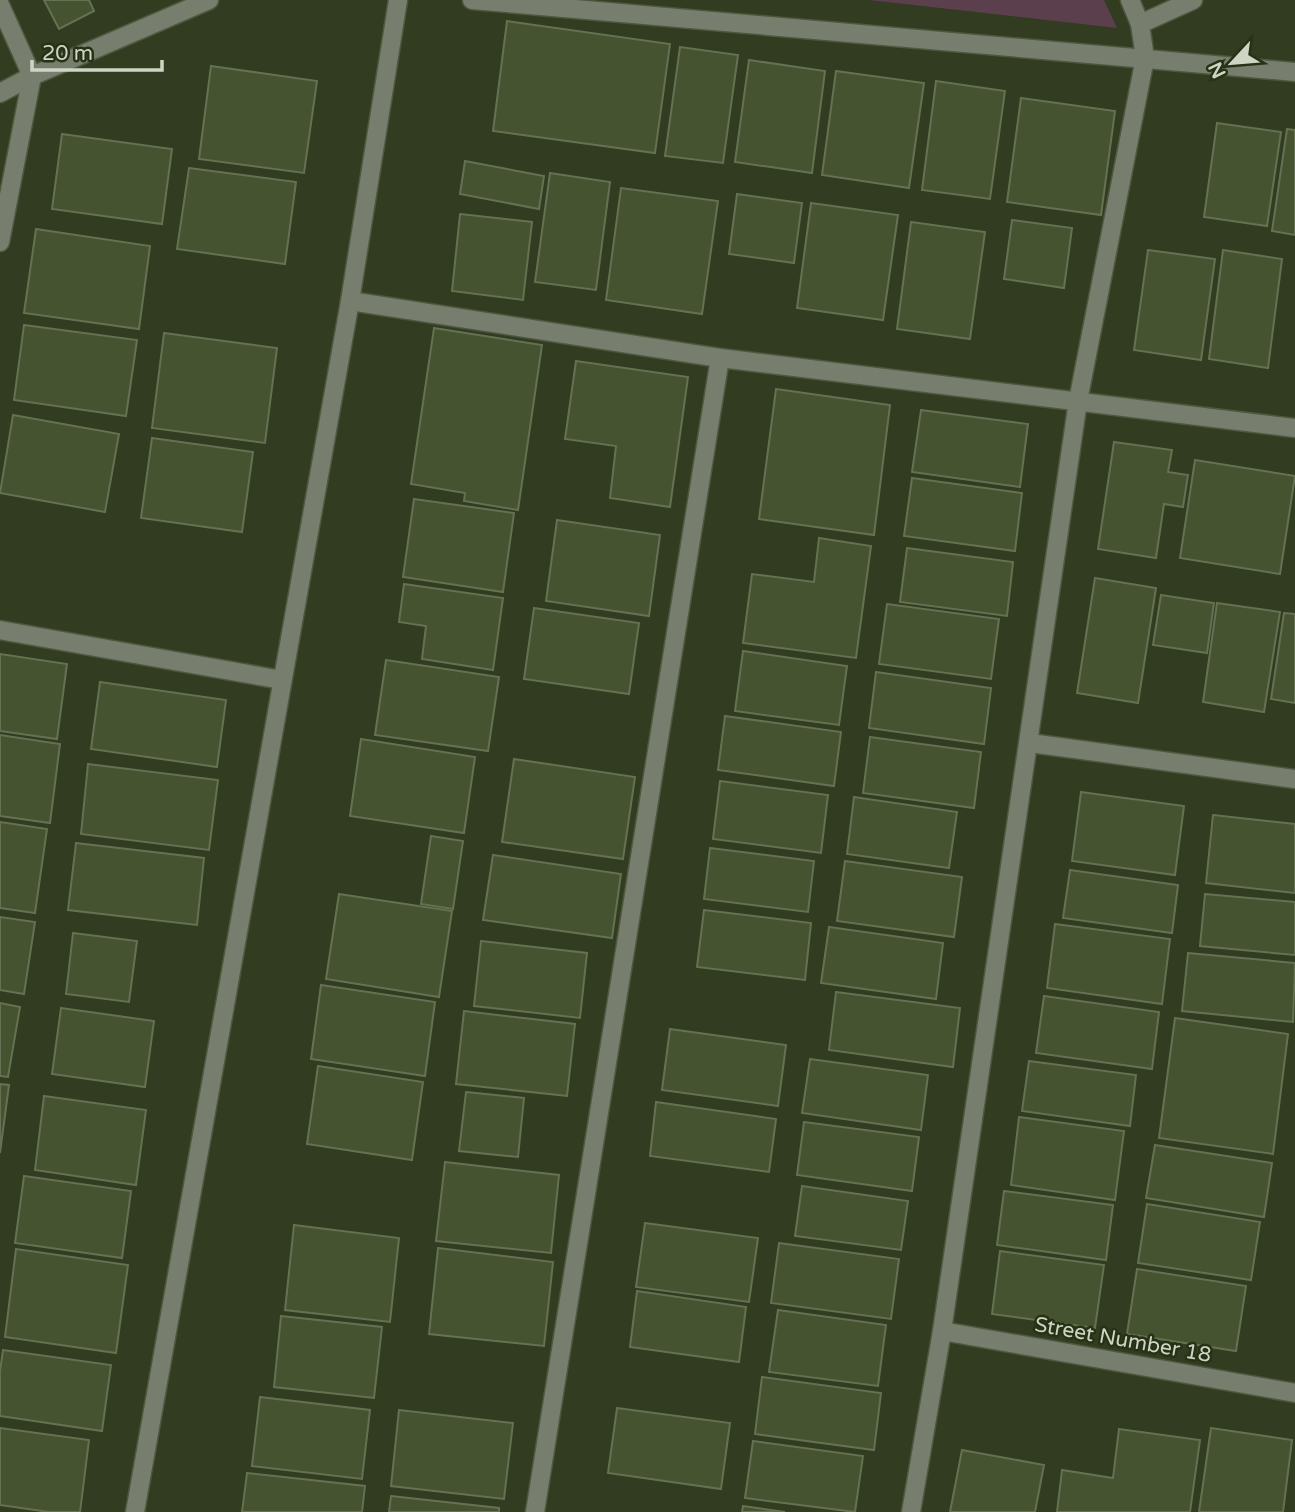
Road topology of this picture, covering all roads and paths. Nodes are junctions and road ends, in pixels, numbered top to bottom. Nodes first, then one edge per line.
1 (209, 0) edge
2 (398, 0) edge
3 (472, 0) edge
4 (1130, 0) edge
5 (1193, 0) edge
6 (0, 5) edge
7 (1140, 24) junction
8 (1145, 58) junction
9 (1295, 72) edge
10 (32, 76) junction
11 (0, 93) edge
12 (0, 242) edge
13 (350, 301) junction
14 (720, 358) junction
15 (1078, 401) junction
16 (1295, 428) edge
17 (0, 629) edge
18 (282, 680) junction
19 (1030, 743) junction
20 (1295, 779) edge
21 (942, 1331) junction
22 (1295, 1393) edge
23 (135, 1512) edge
24 (535, 1512) edge
25 (911, 1512) edge

1 - 10 street
2 - 13 street
3 - 8 street
4 - 7 street
5 - 7 street
6 - 10 street
7 - 8 street
8 - 9 street
8 - 15 street
10 - 11 street
10 - 12 street
13 - 14 street
13 - 18 street
14 - 15 street
14 - 24 street
15 - 16 street
15 - 19 street
17 - 18 street
18 - 23 street
19 - 20 street
19 - 21 street
21 - 22 street, Street Number 18
21 - 25 street

